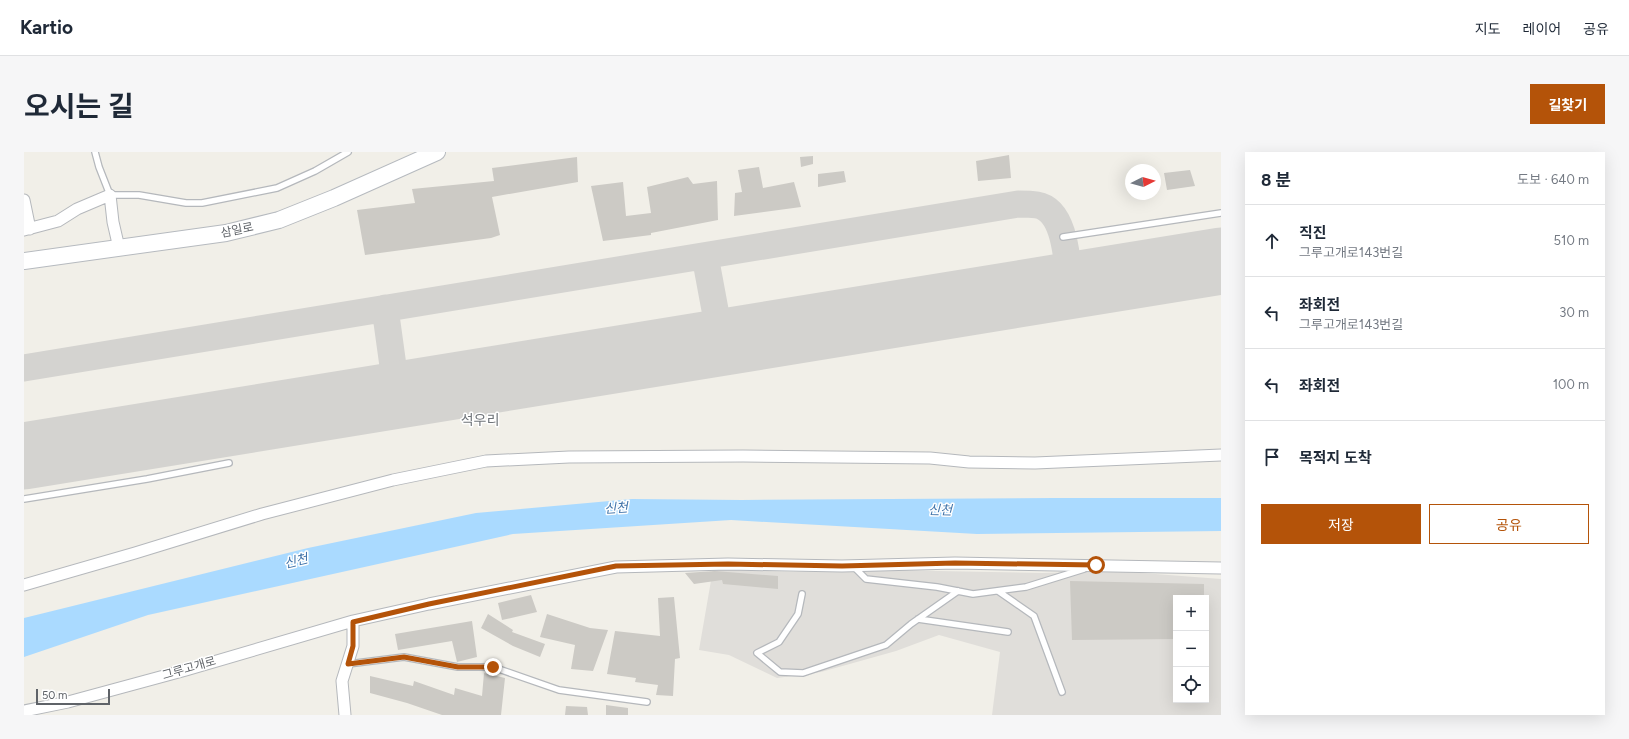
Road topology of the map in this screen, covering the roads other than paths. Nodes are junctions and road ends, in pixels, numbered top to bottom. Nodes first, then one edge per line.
1 (95, 152) edge
2 (348, 152) edge
3 (437, 152) edge
4 (110, 195) junction
5 (24, 200) edge
6 (1221, 212) edge
7 (27, 229) edge
8 (1063, 237) dead end
9 (120, 248) junction
10 (24, 261) edge
11 (1221, 455) edge
12 (229, 463) dead end
13 (24, 499) edge
14 (1096, 565) junction
15 (853, 566) junction
16 (1221, 568) edge
17 (24, 585) edge
18 (958, 591) junction
19 (998, 591) junction
20 (802, 594) dead end
21 (918, 619) junction
22 (353, 622) junction
23 (1008, 632) dead end
24 (348, 664) junction
25 (1062, 692) dead end
26 (647, 702) dead end
27 (24, 711) edge
28 (345, 715) edge

1 - 4 lane
2 - 4 lane
3 - 9 main road, 삼일로
4 - 7 street
4 - 9 street
5 - 7 street
6 - 8 lane
9 - 10 main road, 삼일로
11 - 17 street
12 - 13 lane
14 - 15 street, 그루고개로
14 - 16 street, 그루고개로
14 - 19 lane
15 - 18 lane
15 - 22 street, 그루고개로
18 - 19 lane
18 - 21 lane
19 - 25 lane
20 - 21 lane
21 - 23 lane
22 - 24 street
22 - 27 street, 그루고개로
24 - 26 lane
24 - 28 street

